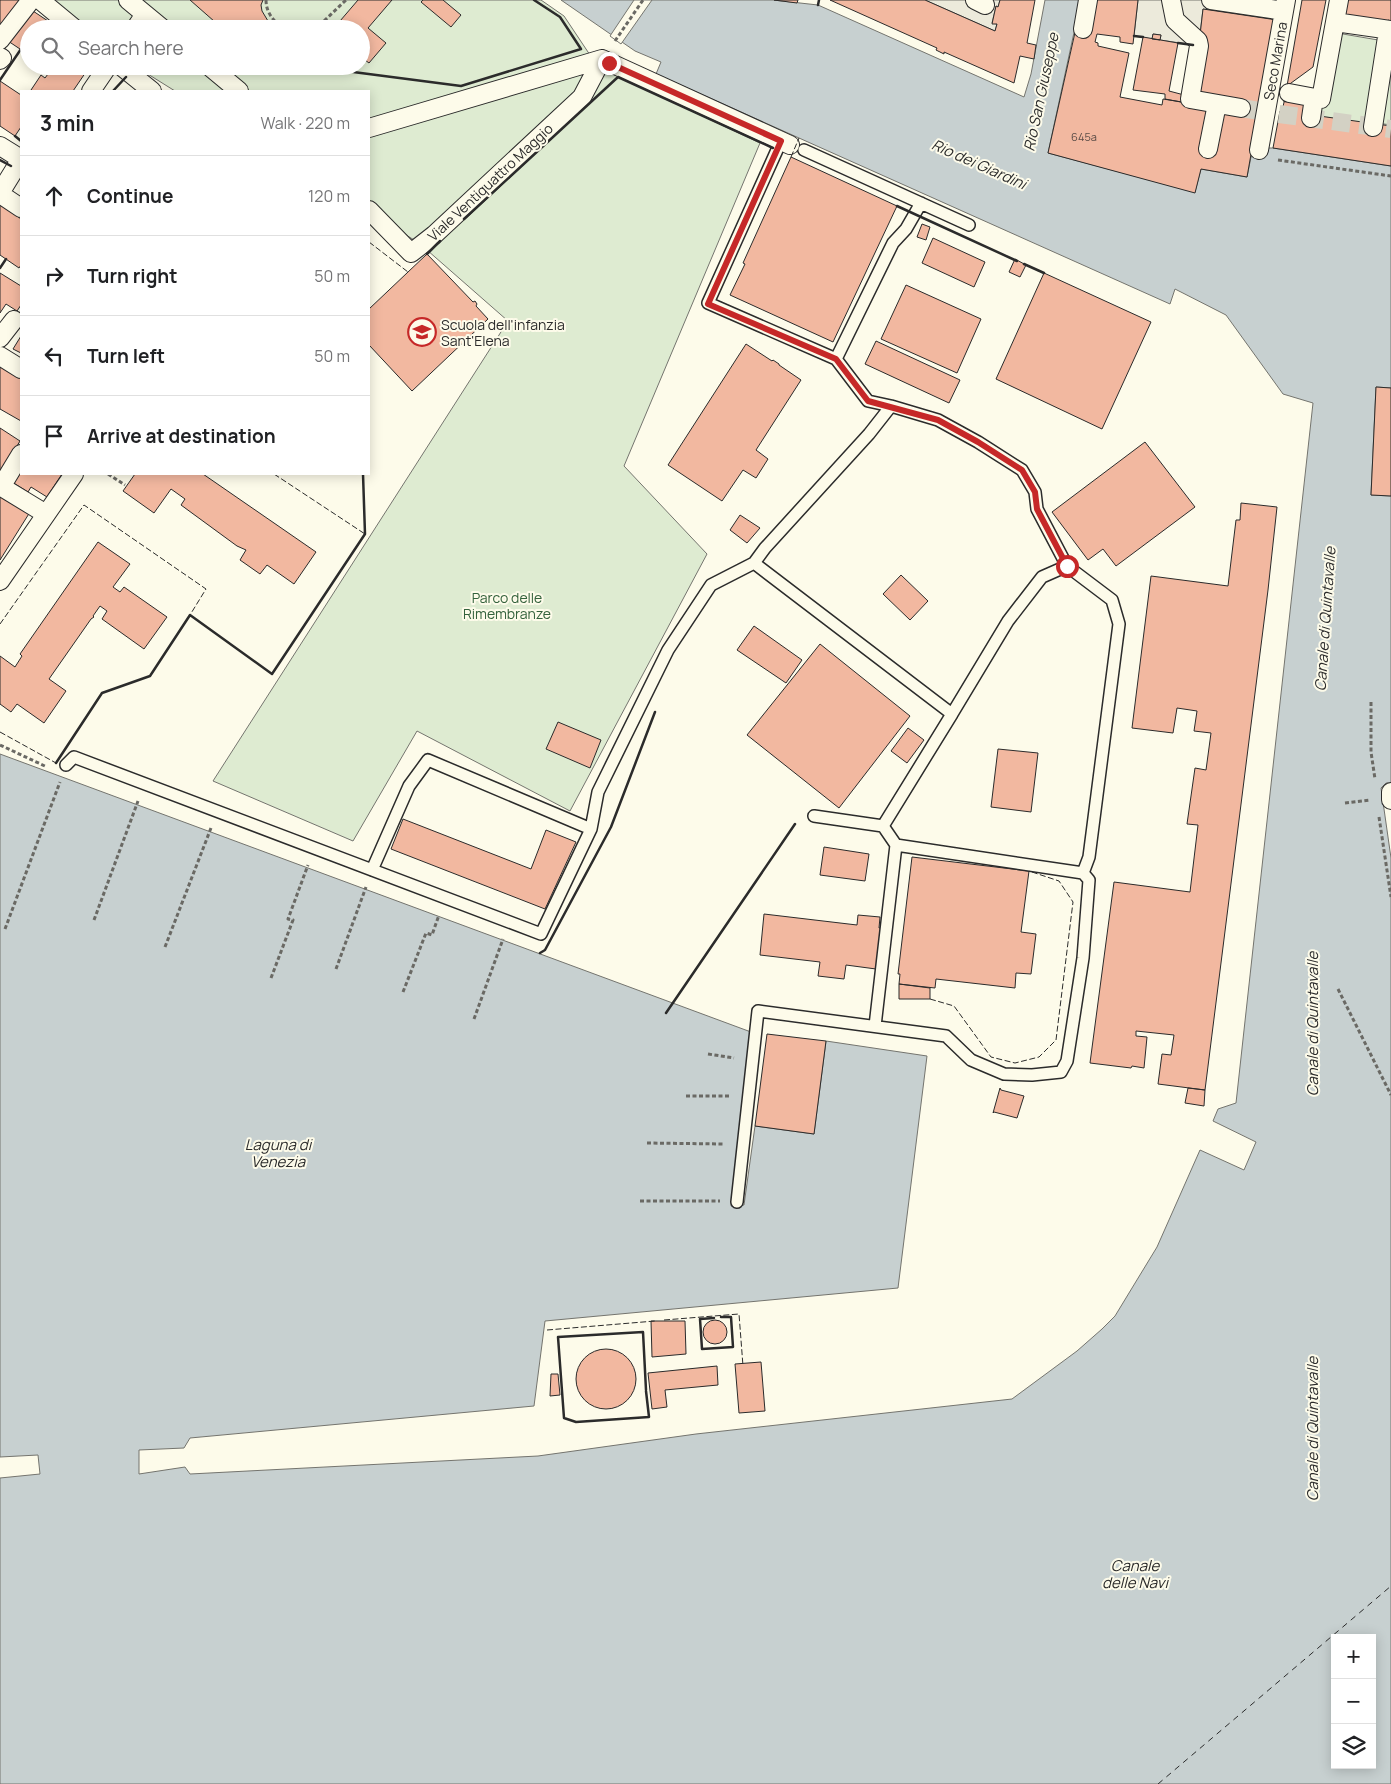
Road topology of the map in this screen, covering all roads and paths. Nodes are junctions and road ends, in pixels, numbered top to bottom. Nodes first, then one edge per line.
1 (31, 0) edge
2 (40, 0) edge
3 (128, 0) edge
4 (266, 0) edge
5 (346, 0) edge
6 (643, 0) edge
7 (1088, 0) edge
8 (1171, 0) edge
9 (1210, 0) edge
10 (1339, 0) edge
11 (1283, 7) edge
12 (145, 14) junction
13 (64, 20) edge
14 (141, 20) edge
15 (152, 20) edge
16 (274, 20) edge
17 (325, 20) edge
18 (1349, 28) junction
19 (1083, 29) dead end
20 (1390, 35) edge
21 (0, 40) edge
22 (602, 60) junction
23 (102, 75) edge
24 (132, 75) edge
25 (220, 75) edge
26 (92, 90) edge
27 (151, 90) edge
28 (239, 90) edge
29 (1289, 93) dead end
30 (1217, 104) junction
31 (1241, 108) tunnel mouth
32 (1373, 127) dead end
33 (370, 128) edge
34 (0, 146) edge
35 (788, 146) junction
36 (1208, 149) dead end
37 (1259, 150) dead end
38 (20, 158) edge
39 (1277, 160) dead end
40 (20, 161) edge
41 (1391, 176) edge
42 (0, 193) edge
43 (922, 203) junction
44 (20, 207) edge
45 (370, 211) edge
46 (969, 225) dead end
47 (14, 320) dead end
48 (0, 338) edge
49 (0, 356) edge
50 (836, 359) junction
51 (20, 368) edge
52 (891, 406) junction
53 (20, 456) edge
54 (73, 475) edge
55 (110, 475) edge
56 (125, 485) dead end
57 (1, 486) edge
58 (46, 514) junction
59 (754, 563) junction
60 (1067, 566) junction
61 (0, 581) edge
62 (952, 714) junction
63 (0, 745) edge
64 (66, 765) joint
65 (47, 767) dead end
66 (144, 784) junction
67 (1391, 792) edge
68 (1391, 800) edge
69 (217, 811) junction
70 (814, 816) dead end
71 (883, 826) junction
72 (591, 829) junction
73 (896, 845) junction
74 (315, 848) junction
75 (372, 870) junction
76 (1083, 873) junction
77 (446, 898) junction
78 (94, 920) dead end
79 (509, 922) junction
80 (5, 929) dead end
81 (165, 947) dead end
82 (336, 969) dead end
83 (272, 978) dead end
84 (1338, 989) dead end
85 (403, 992) dead end
86 (474, 1019) dead end
87 (875, 1026) junction
88 (708, 1054) dead end
89 (752, 1060) junction
90 (1391, 1095) edge
91 (686, 1096) dead end
92 (748, 1096) junction
93 (647, 1143) dead end
94 (743, 1145) junction
95 (640, 1201) dead end
96 (737, 1202) joint

1 - 21 street
2 - 13 street
3 - 12 street
4 - 16 path
5 - 17 path
6 - 22 path
7 - 19 street
8 - 30 street
9 - 11 street
10 - 18 street
11 - 37 street, Seco Marina
12 - 14 street
12 - 15 street
18 - 20 street
18 - 29 street
20 - 32 street
22 - 33 street
22 - 35 street
22 - 45 street, Viale Ventiquattro Maggio
23 - 26 street
24 - 27 street
25 - 28 street
30 - 31 street
30 - 36 street
34 - 38 street
35 - 43 lane
35 - 50 lane
39 - 41 path
40 - 42 street
42 - 44 street
43 - 46 lane
43 - 50 lane
47 - 48 street
49 - 51 street
50 - 52 lane
52 - 59 lane
52 - 60 lane
53 - 57 street
54 - 58 street
55 - 56 path
57 - 58 street
58 - 61 street
59 - 62 lane
59 - 72 lane
60 - 62 lane
60 - 76 lane
62 - 71 lane
63 - 65 path
64 - 66 lane
64 - 80 path
66 - 69 lane
66 - 78 path
67 - 68 street
69 - 74 lane
69 - 81 path
70 - 71 lane
71 - 73 lane
72 - 75 lane
72 - 79 lane
73 - 76 lane
73 - 87 lane
74 - 75 lane
74 - 83 path
75 - 77 lane
75 - 82 path
76 - 87 lane
77 - 79 lane
77 - 85 path
79 - 86 path
84 - 90 path
87 - 89 lane
88 - 89 path
89 - 92 lane
91 - 92 path
92 - 94 lane
93 - 94 path
94 - 96 lane
95 - 96 path

